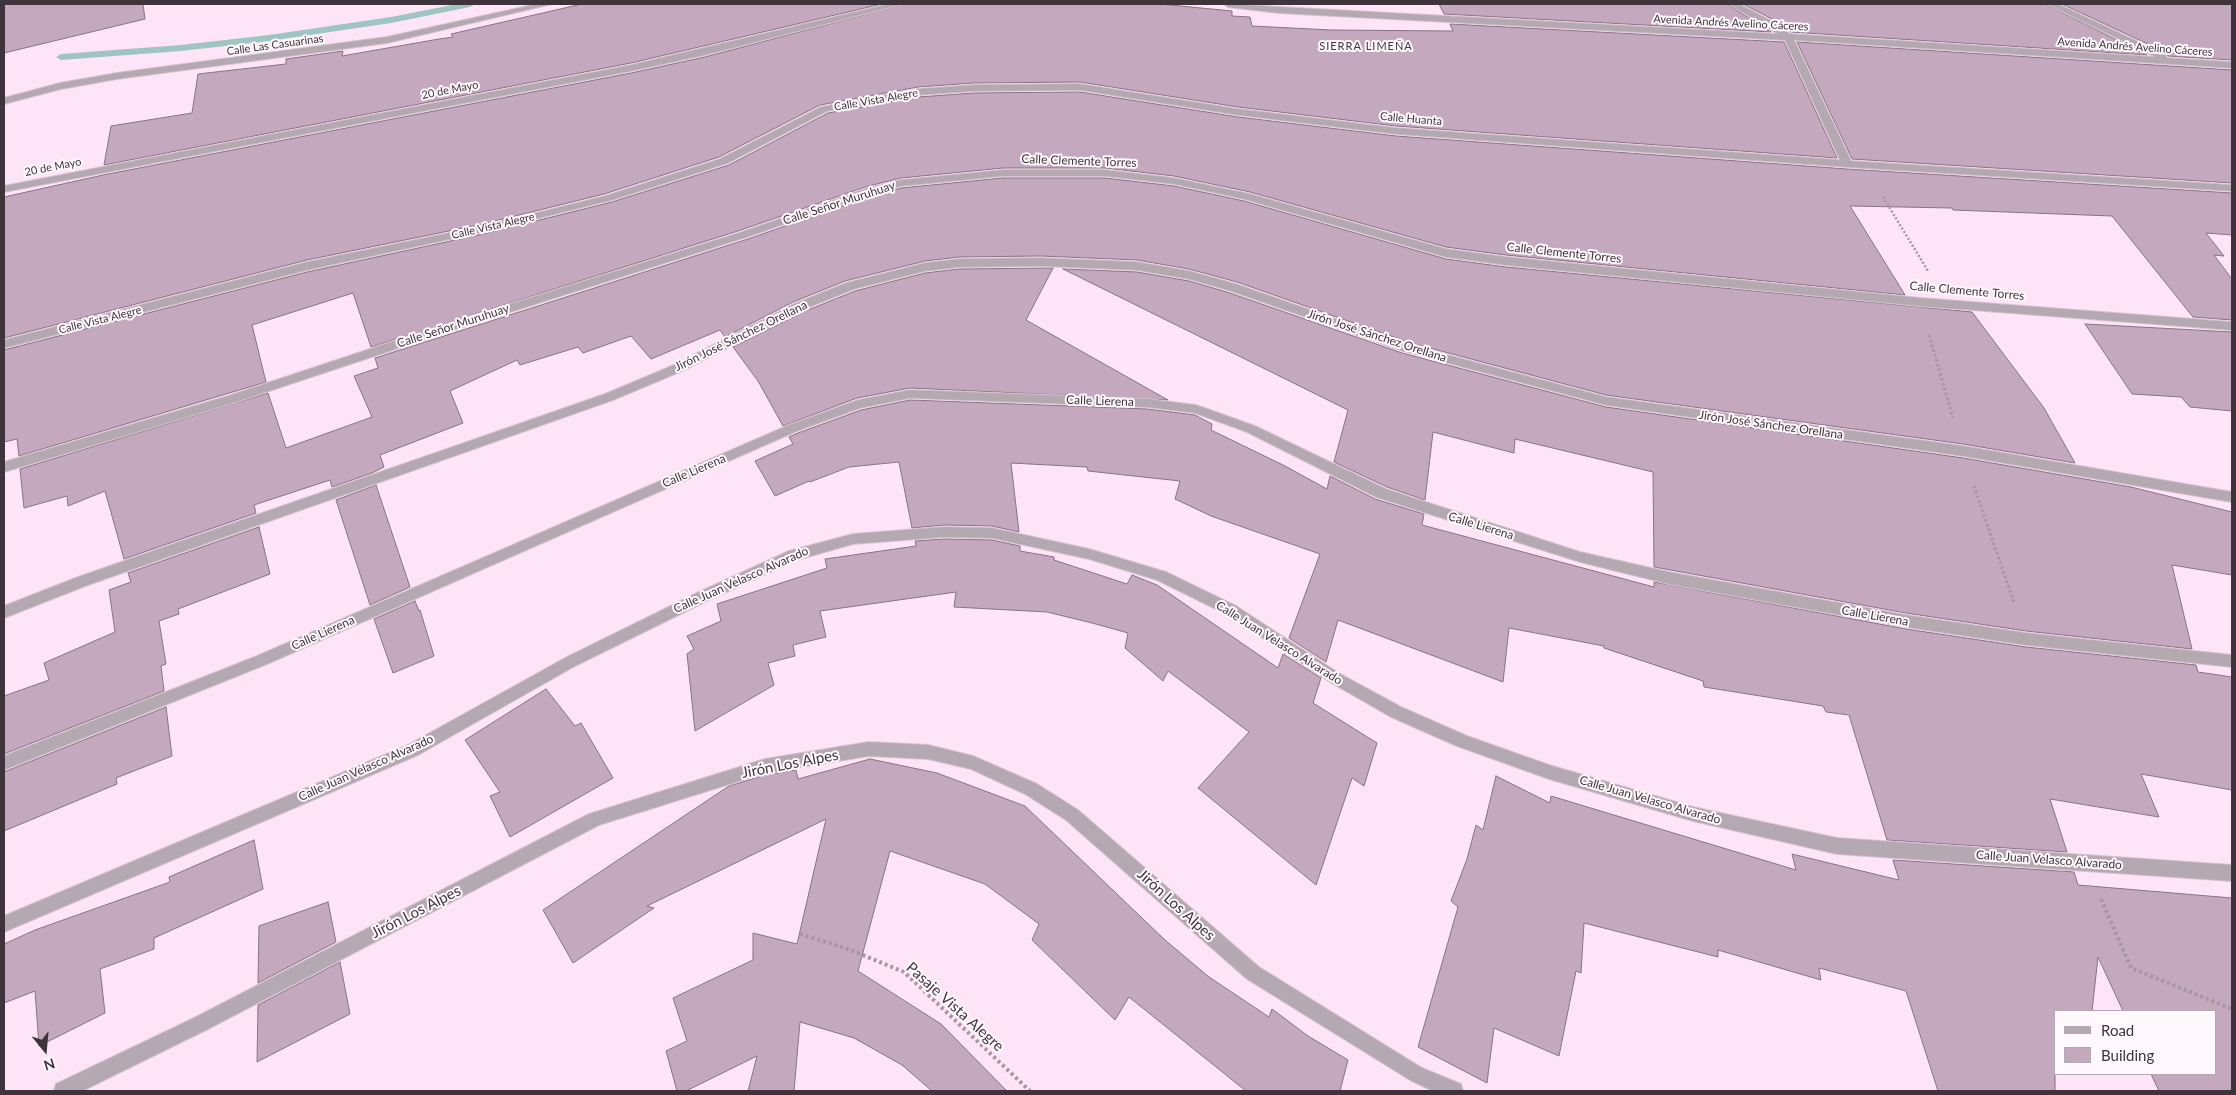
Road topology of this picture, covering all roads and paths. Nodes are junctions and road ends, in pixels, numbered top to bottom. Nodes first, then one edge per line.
1 (548, 4) edge
2 (898, 4) edge
3 (1228, 4) edge
4 (1733, 4) edge
5 (2051, 4) edge
6 (1250, 5) edge
7 (1788, 37) junction
8 (2170, 61) junction
9 (2232, 65) edge
10 (974, 88) joint
11 (4, 101) edge
12 (1847, 164) junction
13 (901, 183) joint
14 (2232, 188) edge
15 (4, 189) edge
16 (1879, 191) dead end
17 (1931, 275) dead end
18 (2232, 326) edge
19 (4, 344) edge
20 (4, 467) edge
21 (2232, 497) edge
22 (4, 612) edge
23 (2232, 661) edge
24 (4, 763) edge
25 (2086, 862) junction
26 (2232, 873) edge
27 (4, 924) edge
28 (800, 934) dead end
29 (2232, 1009) edge
30 (63, 1091) edge
31 (1030, 1091) edge
32 (1454, 1091) edge

1 - 11 street, Calle Las Casuarinas
2 - 15 street, 20 de Mayo
3 - 6 street, Avenida Andrés Avelino Cáceres
4 - 7 street
5 - 8 street
6 - 7 street, Avenida Andrés Avelino Cáceres
7 - 8 street, Avenida Andrés Avelino Cáceres
7 - 12 street
8 - 9 street, Avenida Andrés Avelino Cáceres
10 - 12 street, Calle Huanta
10 - 19 street, Calle Vista Alegre
12 - 14 street, Calle Huanta
13 - 18 street, Calle Clemente Torres
13 - 20 street, Calle Señor Muruhuay
16 - 17 path
21 - 22 street, Jirón José Sánchez Orellana
23 - 24 street, Calle Lierena
25 - 26 street, Calle Juan Velasco Alvarado
25 - 27 street, Calle Juan Velasco Alvarado
25 - 29 path
28 - 31 path, Pasaje Vista Alegre
30 - 32 street, Jirón Los Alpes

